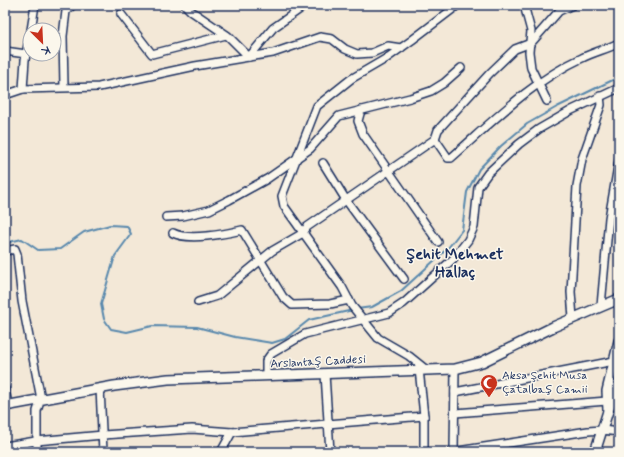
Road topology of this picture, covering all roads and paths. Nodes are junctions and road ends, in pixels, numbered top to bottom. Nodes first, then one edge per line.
1 (35, 5) edge
2 (185, 5) edge
3 (306, 5) edge
4 (458, 5) edge
5 (524, 5) edge
6 (573, 5) edge
7 (70, 6) edge
8 (121, 14) dead end
9 (32, 22) edge
10 (226, 35) junction
11 (530, 43) junction
12 (619, 43) edge
13 (401, 48) junction
14 (5, 51) edge
15 (22, 53) edge
16 (249, 57) junction
17 (25, 62) edge
18 (461, 68) dead end
19 (539, 83) junction
20 (64, 87) junction
21 (619, 88) edge
22 (23, 89) junction
23 (5, 96) edge
24 (600, 96) junction
25 (548, 101) dead end
26 (361, 110) junction
27 (436, 139) junction
28 (294, 160) junction
29 (619, 160) edge
30 (323, 163) dead end
31 (390, 171) junction
32 (346, 200) junction
33 (166, 217) dead end
34 (173, 233) dead end
35 (303, 233) junction
36 (438, 242) dead end
37 (5, 251) edge
38 (260, 261) junction
39 (404, 279) dead end
40 (619, 299) edge
41 (198, 302) dead end
42 (350, 303) junction
43 (601, 306) junction
44 (573, 318) junction
45 (362, 319) junction
46 (619, 341) edge
47 (614, 361) junction
48 (422, 369) junction
49 (455, 369) junction
50 (325, 374) junction
51 (266, 376) junction
52 (619, 384) edge
53 (100, 388) junction
54 (5, 389) edge
55 (455, 392) junction
56 (41, 399) junction
57 (607, 402) junction
58 (6, 406) edge
59 (608, 411) junction
60 (455, 413) junction
61 (424, 416) junction
62 (328, 425) junction
63 (602, 430) junction
64 (232, 432) junction
65 (619, 432) edge
66 (103, 435) junction
67 (36, 441) junction
68 (5, 446) edge
69 (37, 452) edge
70 (104, 452) edge
71 (221, 452) edge
72 (330, 452) edge
73 (424, 452) edge
74 (453, 452) edge
75 (595, 452) edge

1 - 9 street
2 - 10 street
3 - 16 street
4 - 13 street
5 - 11 street
6 - 11 street
7 - 20 street
8 - 10 street
10 - 16 street
11 - 19 street
11 - 27 street
12 - 19 street
13 - 16 street
13 - 28 street
14 - 15 street
16 - 20 street
17 - 22 street
18 - 26 street
19 - 25 street
19 - 27 street
20 - 22 street
21 - 24 street
22 - 23 street
24 - 44 street
24 - 45 street
26 - 28 street
26 - 31 street
27 - 31 street
28 - 33 street
28 - 35 street
29 - 43 street
30 - 32 street
31 - 32 street
31 - 36 street
32 - 35 street
32 - 39 street
34 - 38 street
35 - 38 street
35 - 42 street
37 - 56 street
38 - 41 street
38 - 42 street
40 - 43 main road, Arslantaş Caddesi
42 - 45 street
43 - 44 main road, Arslantaş Caddesi
44 - 49 main road, Arslantaş Caddesi
45 - 48 street
45 - 51 street
46 - 47 main road
47 - 55 street
47 - 57 main road
48 - 49 main road, Arslantaş Caddesi
48 - 50 main road, Arslantaş Caddesi
48 - 61 street
49 - 55 street
50 - 51 main road, Arslantaş Caddesi
50 - 62 street
51 - 53 main road, Arslantaş Caddesi
52 - 59 main road
53 - 56 main road, Arslantaş Caddesi
53 - 66 street
54 - 58 street
55 - 60 street
56 - 58 main road, Arslantaş Caddesi
56 - 67 street
57 - 59 main road
57 - 60 street
59 - 63 main road
60 - 74 street
61 - 62 street
61 - 73 street
62 - 64 street
62 - 72 street
63 - 65 street
63 - 74 street
63 - 75 main road
64 - 66 street
64 - 71 street
66 - 67 street
66 - 70 street
67 - 68 street
67 - 69 street

